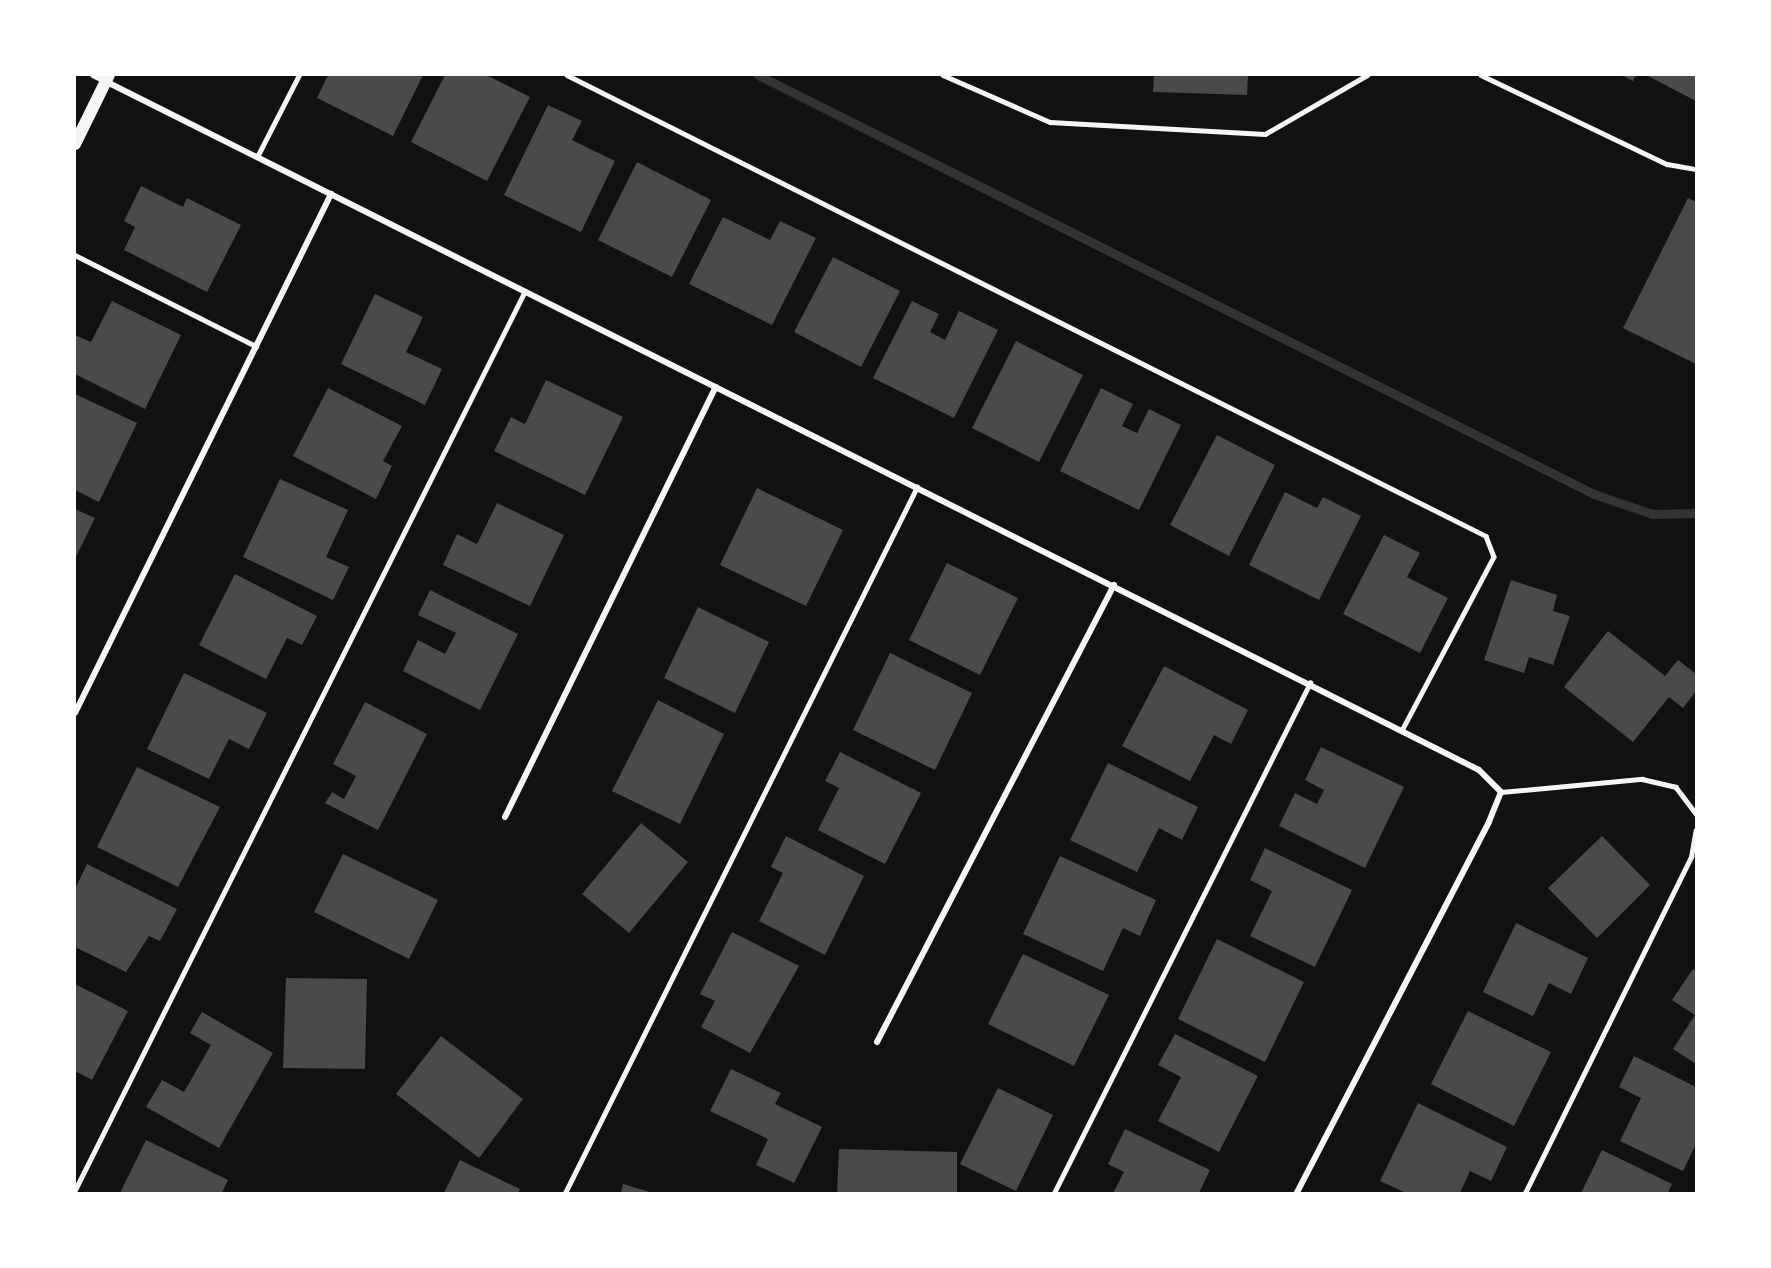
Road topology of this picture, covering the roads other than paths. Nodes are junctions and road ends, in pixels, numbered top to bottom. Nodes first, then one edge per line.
1 (93, 75) edge
2 (299, 75) edge
3 (567, 75) edge
4 (943, 75) edge
5 (1367, 75) edge
6 (1481, 75) edge
7 (107, 78) edge
8 (75, 144) edge
9 (257, 157) junction
10 (1696, 169) edge
11 (331, 194) junction
12 (75, 255) edge
13 (525, 291) junction
14 (256, 346) junction
15 (716, 387) junction
16 (917, 487) junction
17 (1114, 585) junction
18 (1310, 683) junction
19 (75, 713) edge
20 (1403, 729) junction
21 (1501, 792) junction
22 (1696, 814) edge
23 (505, 817) dead end
24 (1696, 830) edge
25 (877, 1042) dead end
26 (75, 1190) edge
27 (565, 1193) edge
28 (1054, 1193) edge
29 (1297, 1193) edge
30 (1525, 1193) edge

1 - 7 street
2 - 9 lane
3 - 20 lane
4 - 5 lane
6 - 10 lane
7 - 8 main road
7 - 9 street
9 - 11 street
11 - 13 street
11 - 14 street
12 - 14 lane
13 - 15 street
13 - 26 lane
14 - 19 street
15 - 16 street
15 - 23 street
16 - 17 street
16 - 27 lane
17 - 18 street
17 - 25 street
18 - 20 street
18 - 28 lane
20 - 21 street
21 - 22 lane
21 - 29 street
24 - 30 lane

